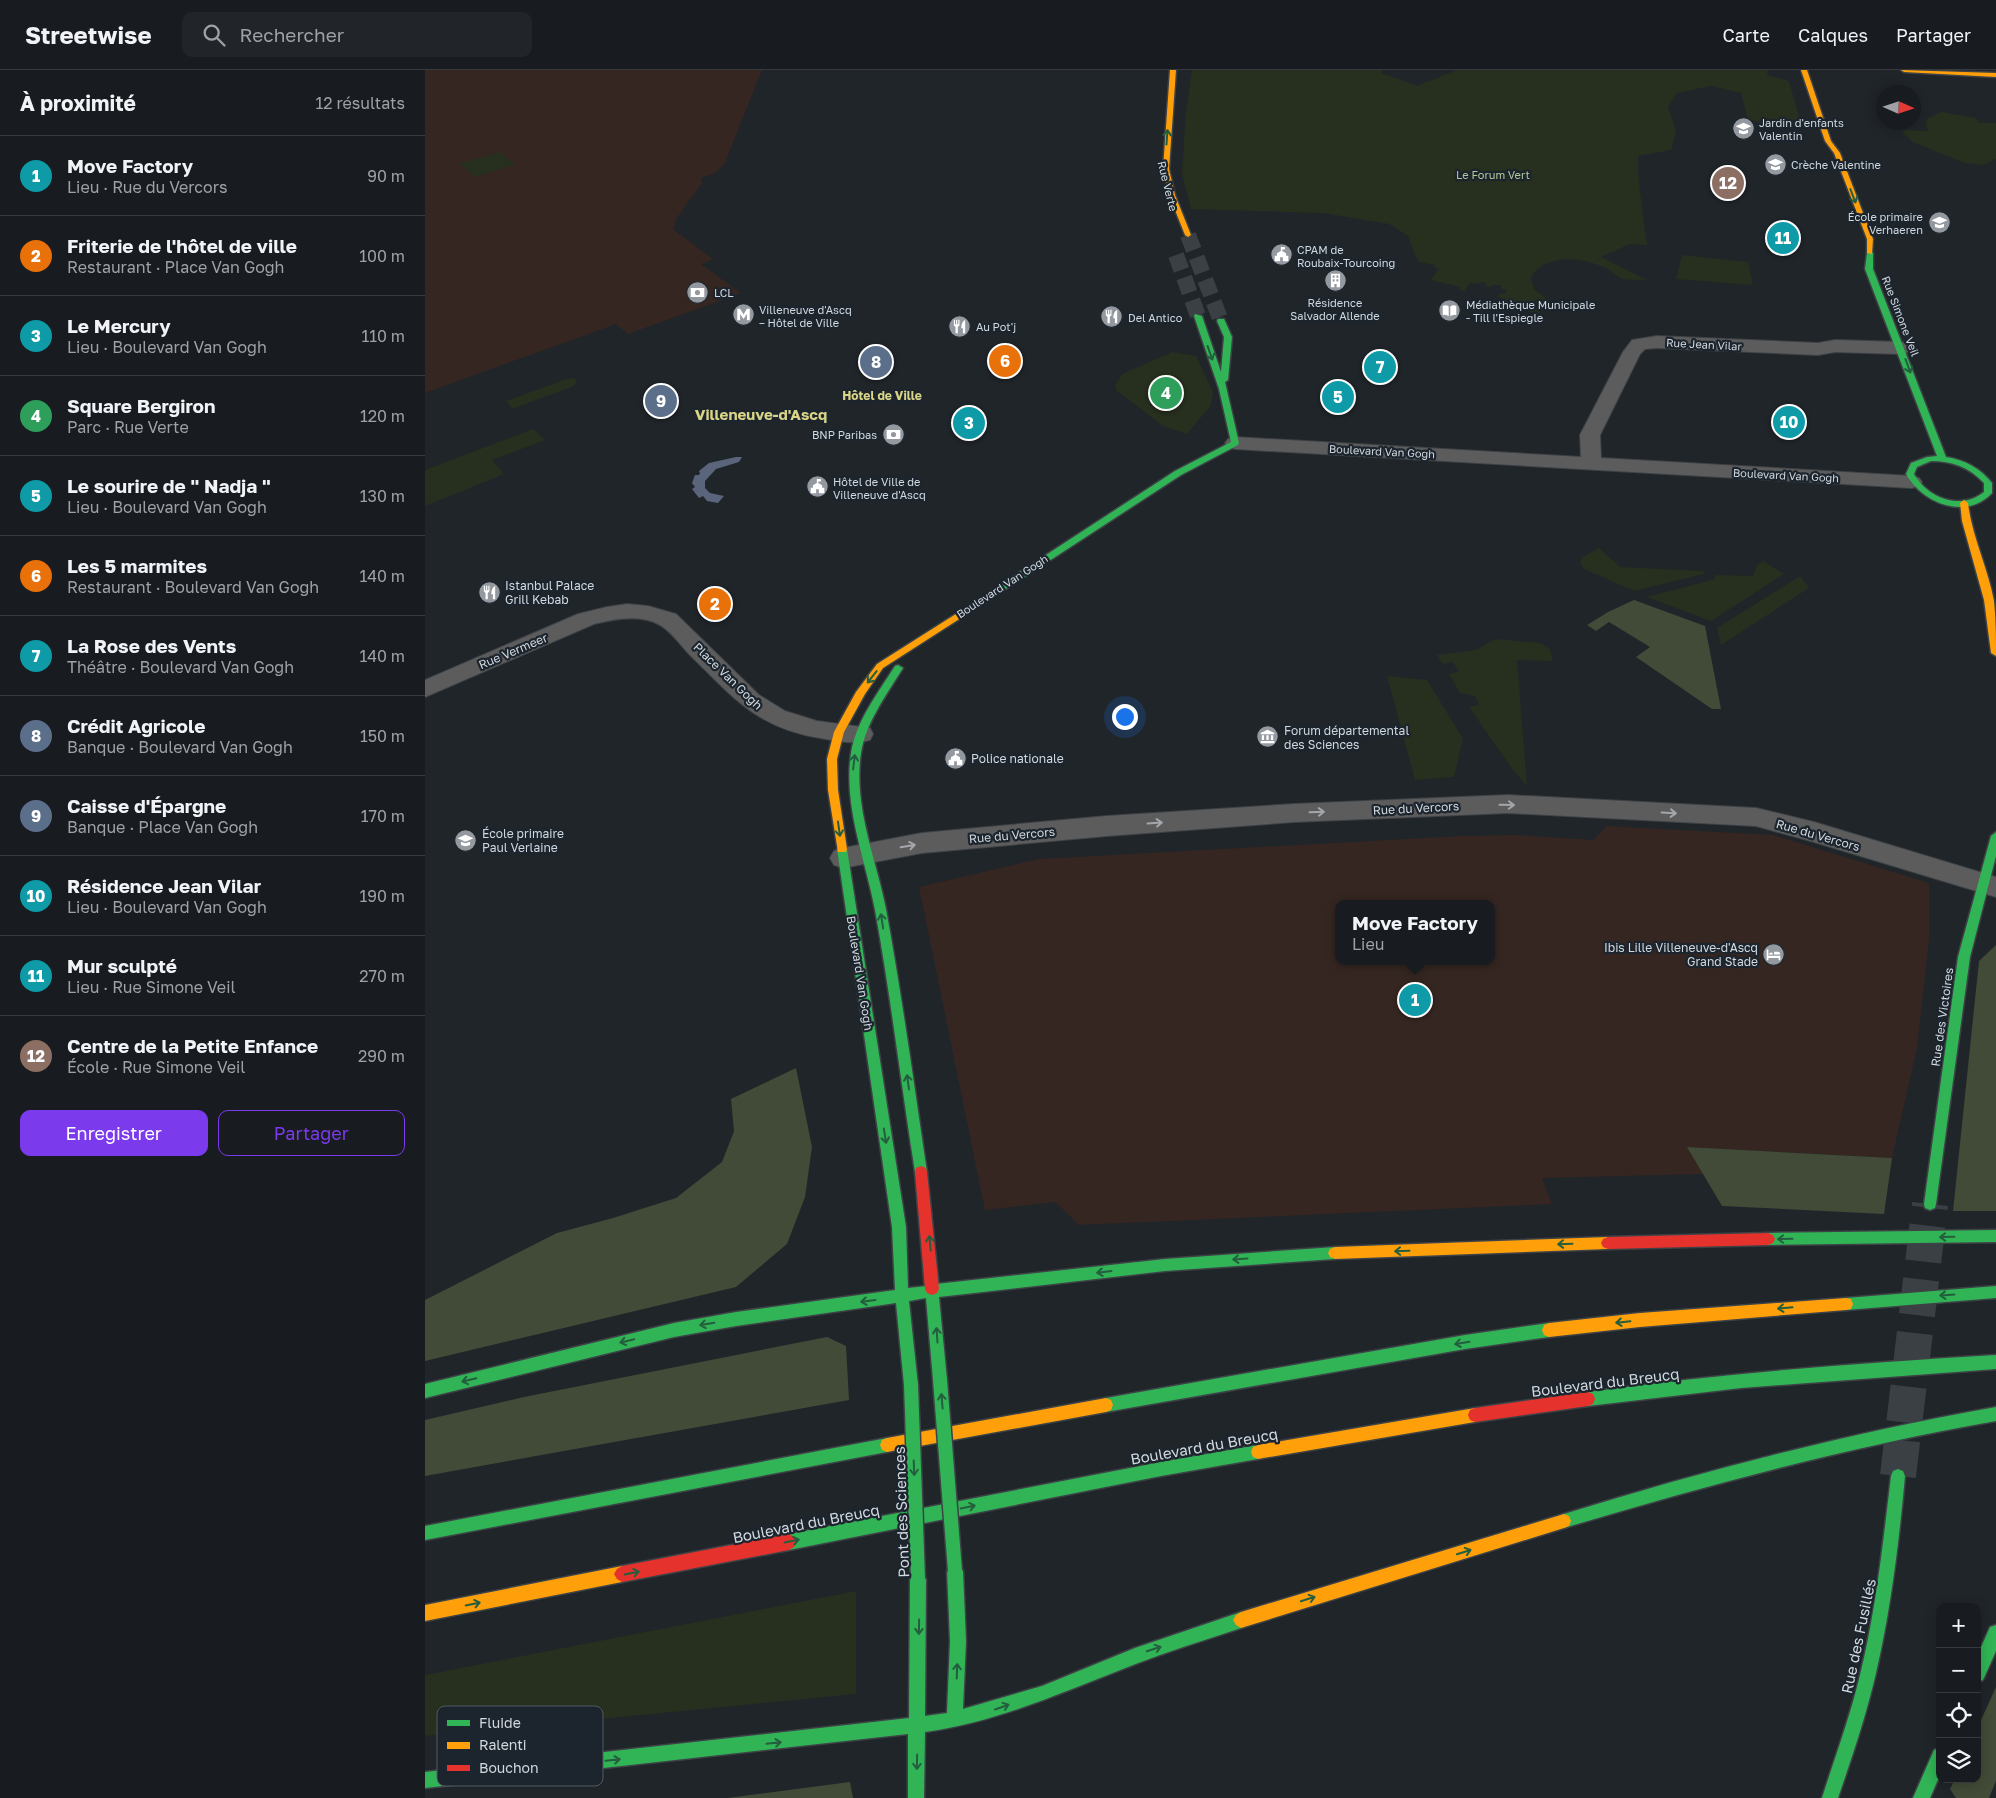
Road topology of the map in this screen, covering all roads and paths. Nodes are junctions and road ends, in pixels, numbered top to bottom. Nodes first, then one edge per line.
1 (1804, 70) edge
2 (1904, 70) edge
3 (1996, 74) edge
4 (1171, 76) edge
5 (1157, 100) dead end
6 (1188, 235) tunnel mouth
7 (1198, 316) tunnel mouth
8 (1221, 321) tunnel mouth
9 (1901, 348) junction
10 (1223, 389) junction
11 (1235, 443) junction
12 (1942, 458) junction
13 (1591, 463) junction
14 (1912, 482) junction
15 (1993, 486) edge
16 (1964, 503) junction
17 (601, 615) joint
18 (910, 647) junction
19 (1996, 653) edge
20 (425, 689) edge
21 (850, 733) junction
22 (1996, 836) edge
23 (854, 856) junction
24 (1989, 885) edge
25 (1930, 1204) tunnel mouth
26 (1996, 1236) edge
27 (934, 1291) junction
28 (1996, 1292) edge
29 (903, 1296) junction
30 (1996, 1362) edge
31 (425, 1391) edge
32 (1996, 1414) edge
33 (1899, 1476) tunnel mouth
34 (425, 1533) edge
35 (425, 1614) edge
36 (1996, 1633) edge
37 (1981, 1665) edge
38 (955, 1720) junction
39 (917, 1726) junction
40 (603, 1760) edge
41 (1936, 1765) edge
42 (916, 1798) edge
43 (1830, 1798) edge
44 (1921, 1798) edge

1 -> 9 main road, Rue Simone Veil
2 - 3 main road
4 - 5 main road, Rue Verte
6 -> 4 main road, Rue Verte
7 -> 10 main road
8 - 10 main road
9 -> 12 main road, Rue Simone Veil
9 - 13 street, Rue Jean Vilar
10 - 11 main road
11 - 13 street, Boulevard Van Gogh
11 - 18 main road, Boulevard Van Gogh
12 - 14 main road
12 - 15 main road
13 - 14 street, Boulevard Van Gogh
14 - 16 main road
15 - 16 main road
16 - 19 main road
17 - 20 street, Rue Vermeer
17 - 21 street, Place Van Gogh
18 - 21 main road, Boulevard Van Gogh
18 -> 21 main road, Boulevard Van Gogh
23 -> 21 main road, Boulevard Van Gogh
21 -> 23 main road, Boulevard Van Gogh
22 - 24 main road, Rue des Victoires
23 -> 24 street, Rue du Vercors
27 -> 23 main road, Boulevard Van Gogh
23 -> 29 main road, Boulevard Van Gogh
24 - 25 main road, Rue des Victoires
26 -> 27 main road
27 - 29 main road
38 -> 27 main road, bridge
28 -> 34 main road
29 -> 31 main road
29 -> 39 main road, Pont des Sciences, bridge
35 -> 30 main road, Boulevard du Breucq
38 -> 32 main road
33 - 43 main road, Rue des Fusillés
36 - 37 main road
38 - 39 main road
40 -> 39 main road
39 -> 42 main road, Pont des Sciences
41 - 44 main road

